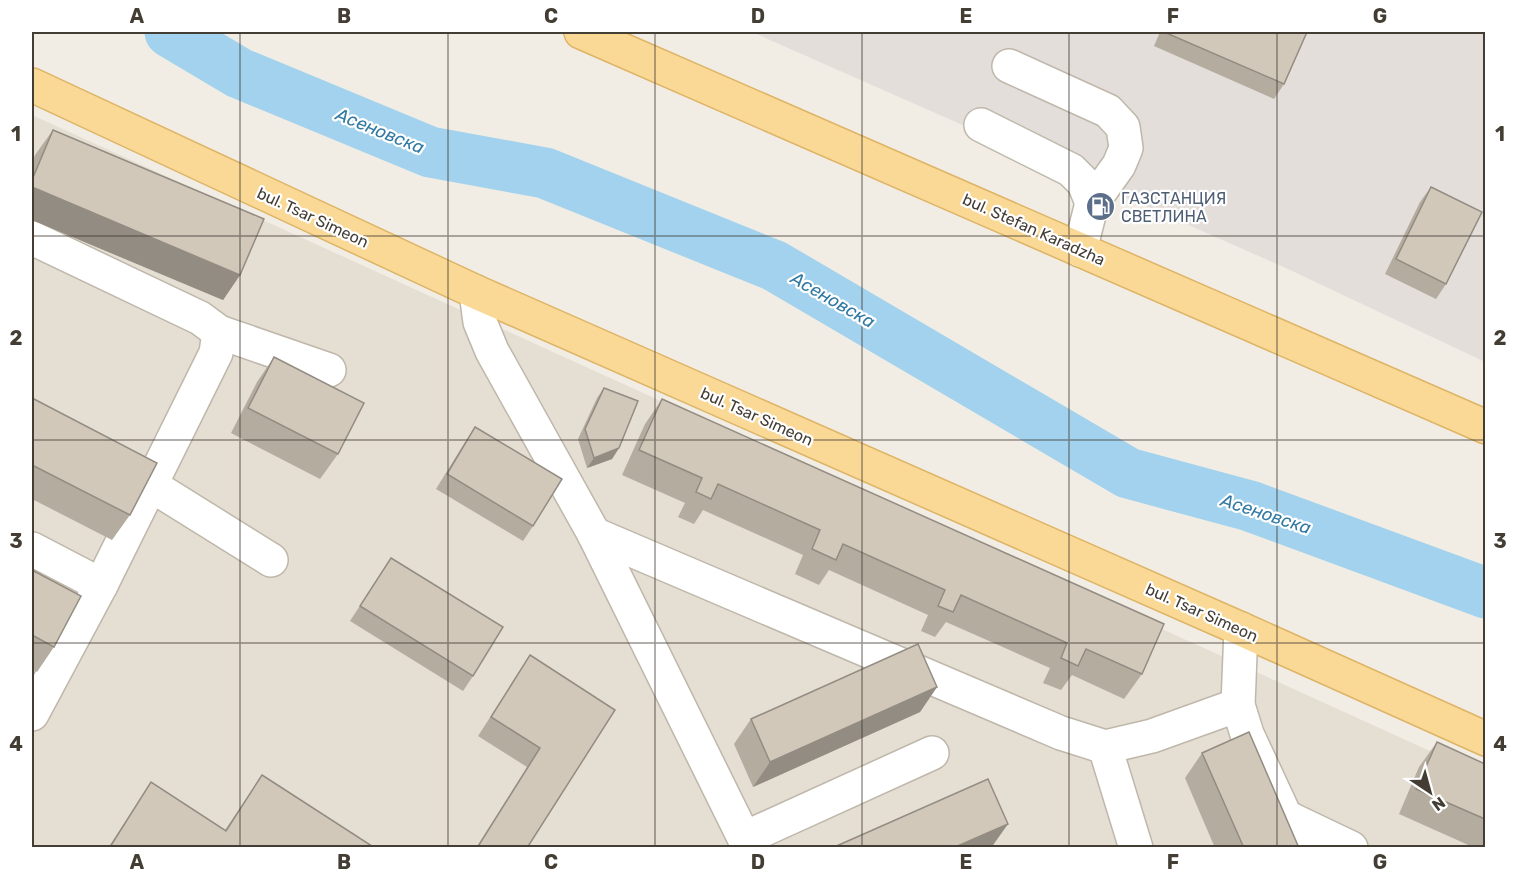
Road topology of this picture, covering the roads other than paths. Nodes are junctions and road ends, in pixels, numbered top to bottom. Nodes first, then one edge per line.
1 (582, 32) edge
2 (1009, 66) dead end
3 (32, 87) edge
4 (981, 125) dead end
5 (1092, 203) junction
6 (32, 238) edge
7 (1080, 250) junction
8 (476, 292) junction
9 (219, 332) junction
10 (329, 370) dead end
11 (1485, 427) edge
12 (101, 456) edge
13 (150, 483) junction
14 (594, 534) junction
15 (32, 549) edge
16 (271, 560) dead end
17 (101, 585) junction
18 (1241, 629) junction
19 (1238, 705) junction
20 (32, 714) edge
21 (1485, 739) edge
22 (1105, 747) junction
23 (932, 753) dead end
24 (1286, 817) junction
25 (747, 843) edge
26 (1136, 848) edge
27 (1300, 848) edge
28 (1351, 848) edge

1 - 7 main road, bul. Stefan Karadzha
2 - 5 street
3 - 8 main road, bul. Tsar Simeon
4 - 5 street
5 - 7 street
6 - 9 street
7 - 11 main road, bul. Stefan Karadzha
8 - 14 street
8 - 18 main road, bul. Tsar Simeon
9 - 10 street
9 - 13 street
12 - 13 street
13 - 16 street
13 - 17 street
14 - 22 street
14 - 25 street
15 - 17 street
17 - 20 street
18 - 19 street
18 - 21 main road, bul. Tsar Simeon
19 - 22 street
19 - 24 street
22 - 26 street
23 - 25 street
24 - 27 street
24 - 28 street

